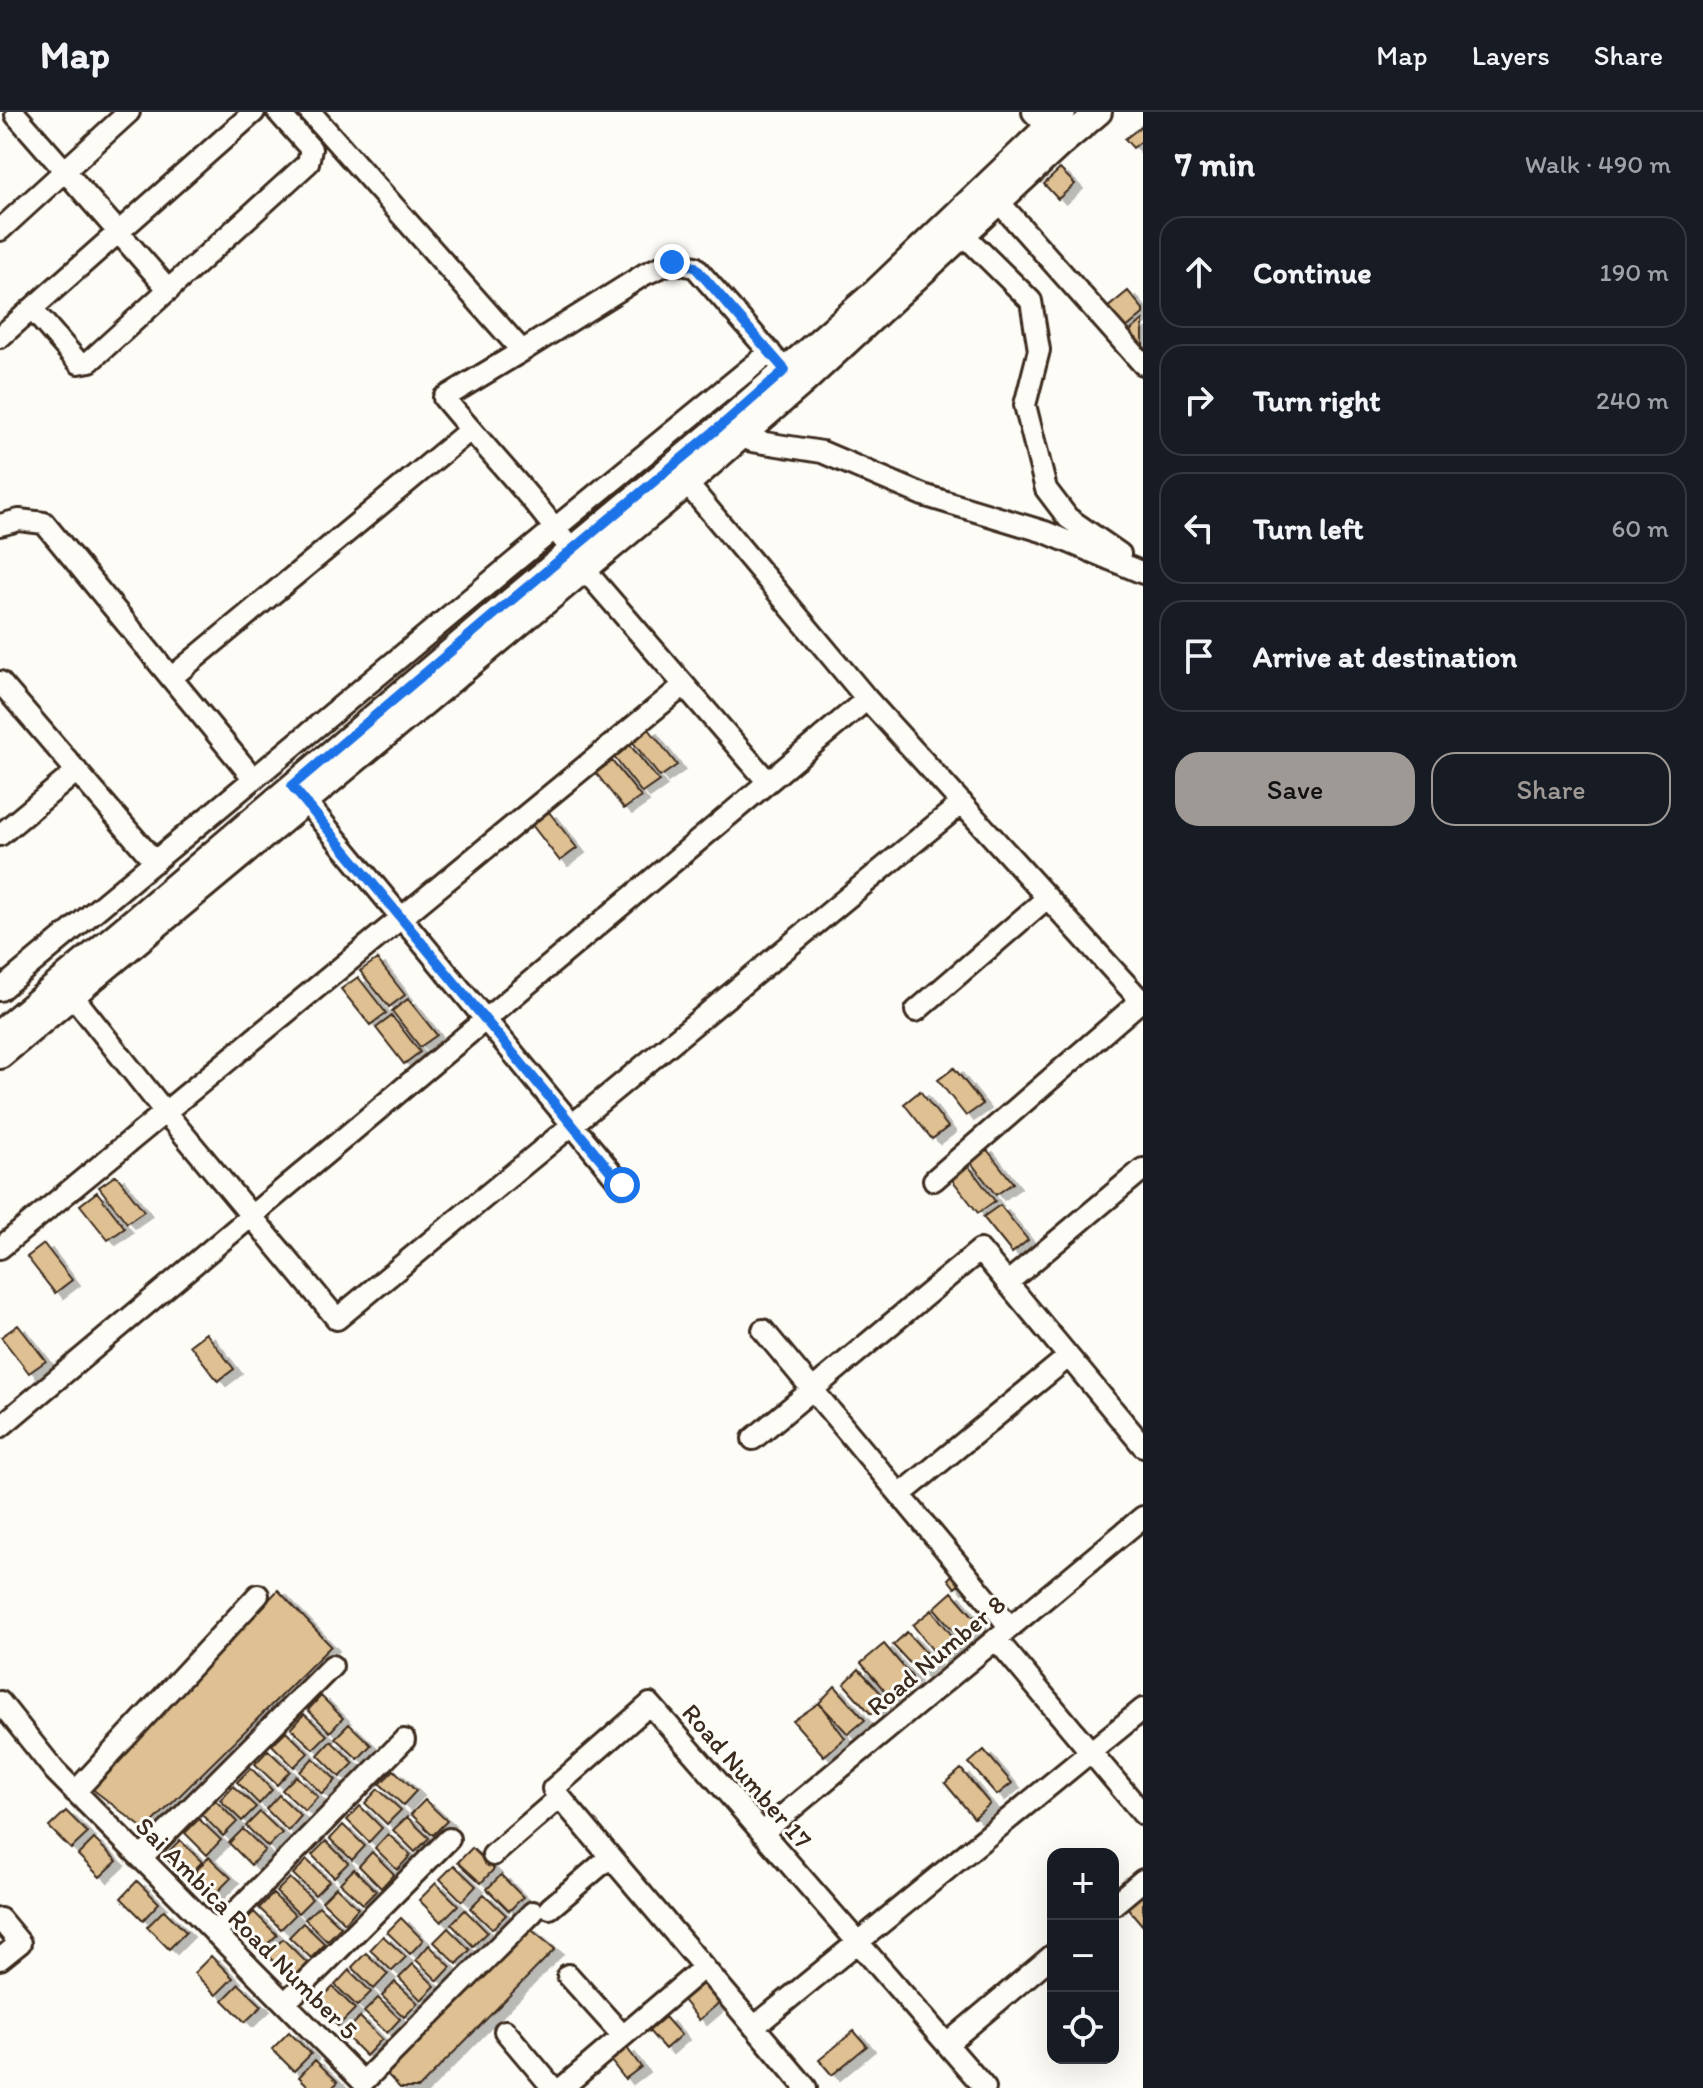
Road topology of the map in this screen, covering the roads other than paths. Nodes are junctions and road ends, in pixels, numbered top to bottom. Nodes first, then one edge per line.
1 (129, 112) edge
2 (254, 112) edge
3 (278, 112) edge
4 (310, 112) edge
5 (1099, 112) edge
6 (18, 114) edge
7 (1051, 123) edge
8 (0, 130) edge
9 (65, 171) junction
10 (992, 194) junction
11 (0, 230) edge
12 (119, 231) junction
13 (963, 234) junction
14 (169, 290) junction
15 (32, 309) junction
16 (0, 337) edge
17 (522, 351) junction
18 (778, 361) junction
19 (1143, 364) edge
20 (737, 427) junction
21 (470, 430) junction
22 (680, 475) junction
23 (0, 525) edge
24 (554, 529) junction
25 (578, 559) junction
26 (1143, 571) edge
27 (171, 678) junction
28 (0, 682) edge
29 (683, 686) junction
30 (867, 699) junction
31 (77, 771) junction
32 (254, 779) junction
33 (768, 782) junction
34 (298, 794) junction
35 (962, 803) junction
36 (0, 835) edge
37 (155, 862) junction
38 (1047, 898) junction
39 (401, 917) junction
40 (67, 988) junction
41 (0, 990) edge
42 (1142, 1001) edge
43 (916, 1011) dead end
44 (486, 1019) junction
45 (0, 1032) edge
46 (0, 1056) edge
47 (165, 1112) junction
48 (572, 1125) junction
49 (1143, 1169) edge
50 (934, 1180) dead end
51 (622, 1185) dead end
52 (252, 1216) junction
53 (0, 1248) edge
54 (1007, 1283) junction
55 (763, 1330) dead end
56 (1068, 1357) junction
57 (813, 1389) junction
58 (0, 1427) edge
59 (753, 1439) dead end
60 (1143, 1446) edge
61 (900, 1495) junction
62 (1143, 1517) edge
63 (258, 1595) dead end
64 (1003, 1633) junction
65 (332, 1666) dead end
66 (0, 1702) edge
67 (1143, 1709) edge
68 (404, 1740) dead end
69 (1091, 1752) junction
70 (75, 1792) junction
71 (556, 1793) junction
72 (1143, 1814) edge
73 (762, 1833) junction
74 (449, 1839) dead end
75 (493, 1855) dead end
76 (610, 1857) junction
77 (141, 1858) junction
78 (1143, 1880) edge
79 (1119, 1900) edge
80 (0, 1919) edge
81 (215, 1933) junction
82 (858, 1942) junction
83 (0, 1959) edge
84 (1047, 1960) edge
85 (704, 1967) junction
86 (568, 1975) dead end
87 (285, 2003) junction
88 (754, 2027) junction
89 (505, 2031) dead end
90 (623, 2036) junction
91 (947, 2044) junction
92 (553, 2088) edge
93 (562, 2088) edge
94 (806, 2088) edge
95 (985, 2088) edge

1 - 9 street
2 - 12 street
3 - 14 street
4 - 17 street
5 - 7 street
6 - 8 street
6 - 9 street
7 - 10 street
9 - 11 street
9 - 12 street
10 - 13 street
10 - 18 street
10 - 19 street
12 - 14 street
12 - 15 street
13 - 20 street
13 - 26 street
14 - 15 street
15 - 16 street
17 - 18 street
17 - 21 street
18 - 20 street
18 - 24 street
20 - 22 street
20 - 26 street
21 - 24 street
21 - 27 street
22 - 25 street
22 - 30 street
23 - 27 street
24 - 25 street
24 - 32 street
25 - 29 street
25 - 34 street
27 - 32 street
28 - 31 street
29 - 33 street
29 - 39 street
30 - 33 street
30 - 35 street
31 - 36 street
31 - 37 street
32 - 37 street
33 - 44 street
34 - 39 street
34 - 40 street
35 - 38 street
35 - 48 street
37 - 41 street
38 - 42 street
38 - 43 street
39 - 44 street
39 - 47 street
40 - 45 street
40 - 46 street
40 - 47 street
42 - 50 street
44 - 48 street
44 - 52 street
47 - 52 street
47 - 53 street
48 - 51 street
48 - 52 street
49 - 54 street
52 - 58 street
54 - 56 street
54 - 57 street
55 - 57 street
56 - 60 street
56 - 61 street
57 - 59 street
57 - 61 street
61 - 64 street
62 - 64 street, Road Number 8
63 - 70 street
64 - 69 street
64 - 73 street, Road Number 8
65 - 77 street
66 - 70 street, Sai Ambica Road Number 5
67 - 69 street
68 - 81 street
69 - 72 street
69 - 82 street
70 - 77 street, Sai Ambica Road Number 5
71 - 73 street, Road Number 17
71 - 75 street
71 - 76 street
73 - 82 street, Road Number 17
74 - 87 street
76 - 85 street
76 - 87 street, Sai Ambica Road Number 5
77 - 81 street, Sai Ambica Road Number 5
78 - 79 street
80 - 83 street
81 - 87 street, Sai Ambica Road Number 5
82 - 88 street
82 - 91 street, Road Number 17
84 - 91 street
85 - 88 street
85 - 90 street
86 - 90 street
88 - 94 street
89 - 92 street
90 - 93 street
91 - 95 street, Road Number 17

